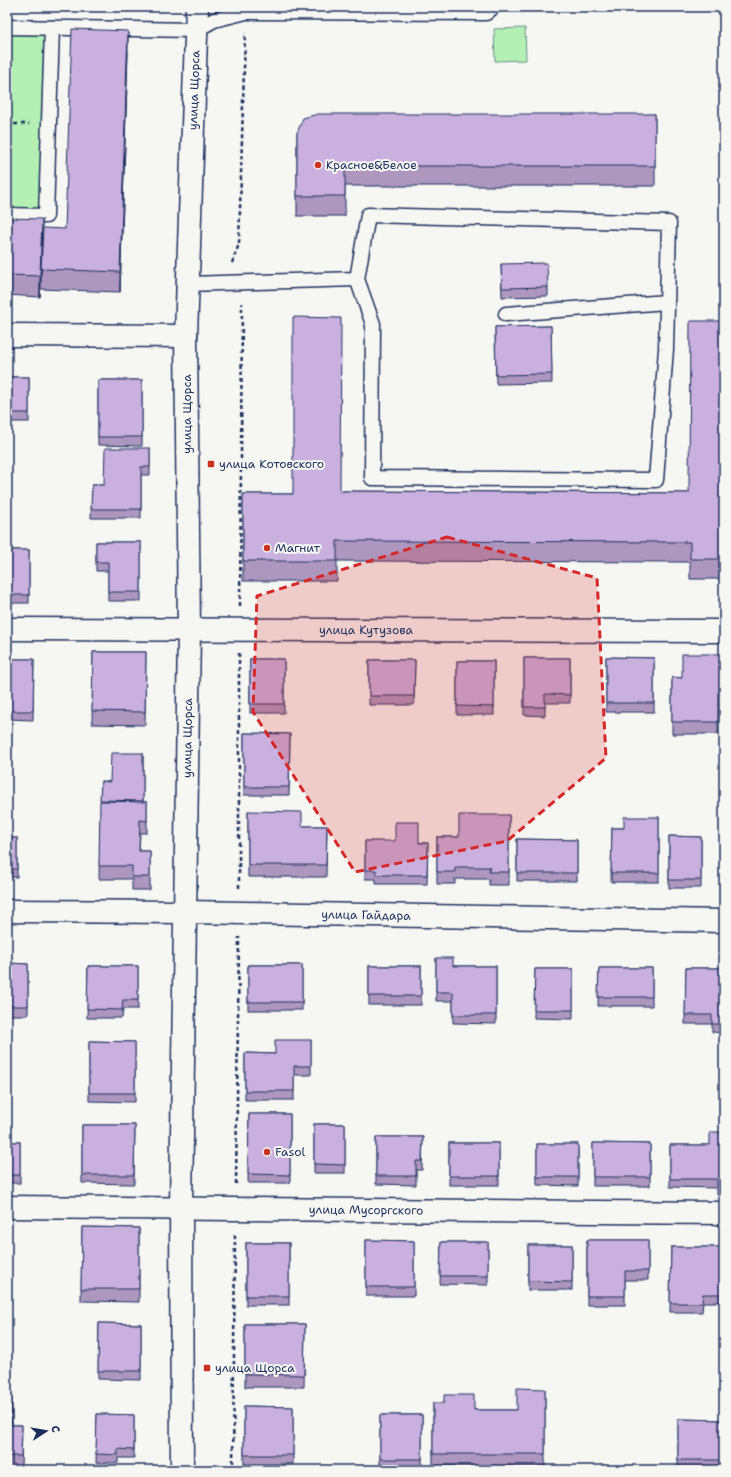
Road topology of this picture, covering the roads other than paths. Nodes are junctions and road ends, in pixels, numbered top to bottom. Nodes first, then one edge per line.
1 (197, 7) edge
2 (493, 7) edge
3 (7, 27) edge
4 (52, 28) junction
5 (196, 30) junction
6 (7, 215) edge
7 (357, 279) junction
8 (188, 284) junction
9 (667, 302) junction
10 (506, 314) dead end
11 (7, 335) edge
12 (186, 336) junction
13 (7, 629) edge
14 (189, 630) junction
15 (724, 631) edge
16 (7, 911) edge
17 (185, 912) junction
18 (724, 921) edge
19 (7, 1207) edge
20 (181, 1207) junction
21 (724, 1213) edge
22 (182, 1470) edge

1 - 5 street, улица Щорса
2 - 5 lane
3 - 4 lane
4 - 5 lane
4 - 6 lane
5 - 8 street, улица Щорса
7 - 8 lane
7 - 9 lane
7 - 9 lane
8 - 12 street, улица Щорса
9 - 10 lane
11 - 12 street
12 - 14 street, улица Щорса
13 - 14 street, улица Кутузова
14 - 15 street, улица Кутузова
14 - 17 street, улица Щорса
16 - 17 street, улица Гайдара
17 - 18 street, улица Гайдара
17 - 20 street, улица Щорса
19 - 20 street, улица Мусоргского
20 - 21 street, улица Мусоргского
20 - 22 street, улица Щорса

